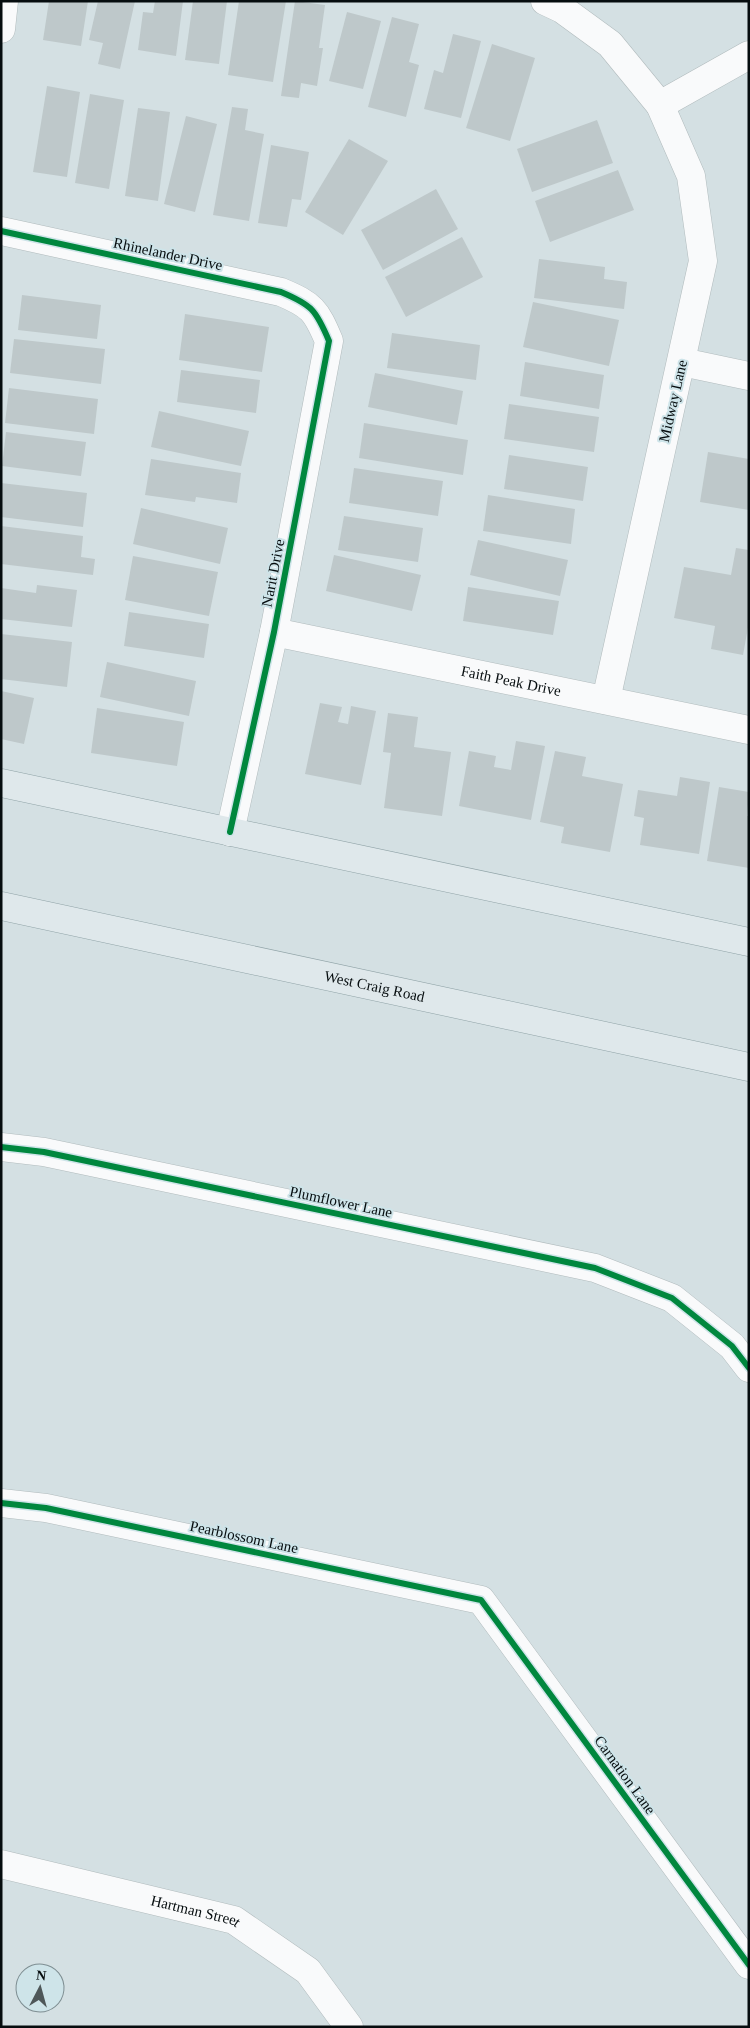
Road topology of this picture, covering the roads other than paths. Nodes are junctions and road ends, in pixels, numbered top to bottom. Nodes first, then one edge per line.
1 (4, 1) edge
2 (545, 1) edge
3 (1, 29) edge
4 (749, 56) edge
5 (660, 105) junction
6 (1, 231) edge
7 (320, 320) joint
8 (682, 362) junction
9 (749, 376) edge
10 (274, 632) junction
11 (606, 700) junction
12 (749, 730) edge
13 (1, 783) edge
14 (230, 832) junction
15 (1, 906) edge
16 (749, 942) edge
17 (749, 1067) edge
18 (1, 1146) edge
19 (749, 1368) edge
20 (1, 1503) edge
21 (481, 1600) joint
22 (1, 1864) edge
23 (749, 1964) edge
24 (349, 2027) edge

1 - 3 street
2 - 5 street, Midway Lane
4 - 5 street
5 - 8 street, Midway Lane
6 - 7 street, Rhinelander Drive
7 - 10 street, Narit Drive
8 - 9 street
8 - 11 street, Midway Lane
10 - 11 street, Faith Peak Drive
10 - 14 street, Narit Drive
11 - 12 street, Faith Peak Drive
13 - 14 main road
14 - 16 main road
15 - 17 main road, West Craig Road
18 - 19 street, Plumflower Lane
20 - 21 street, Pearblossom Lane
21 - 23 street, Carnation Lane
22 - 24 street, Hartman Street

